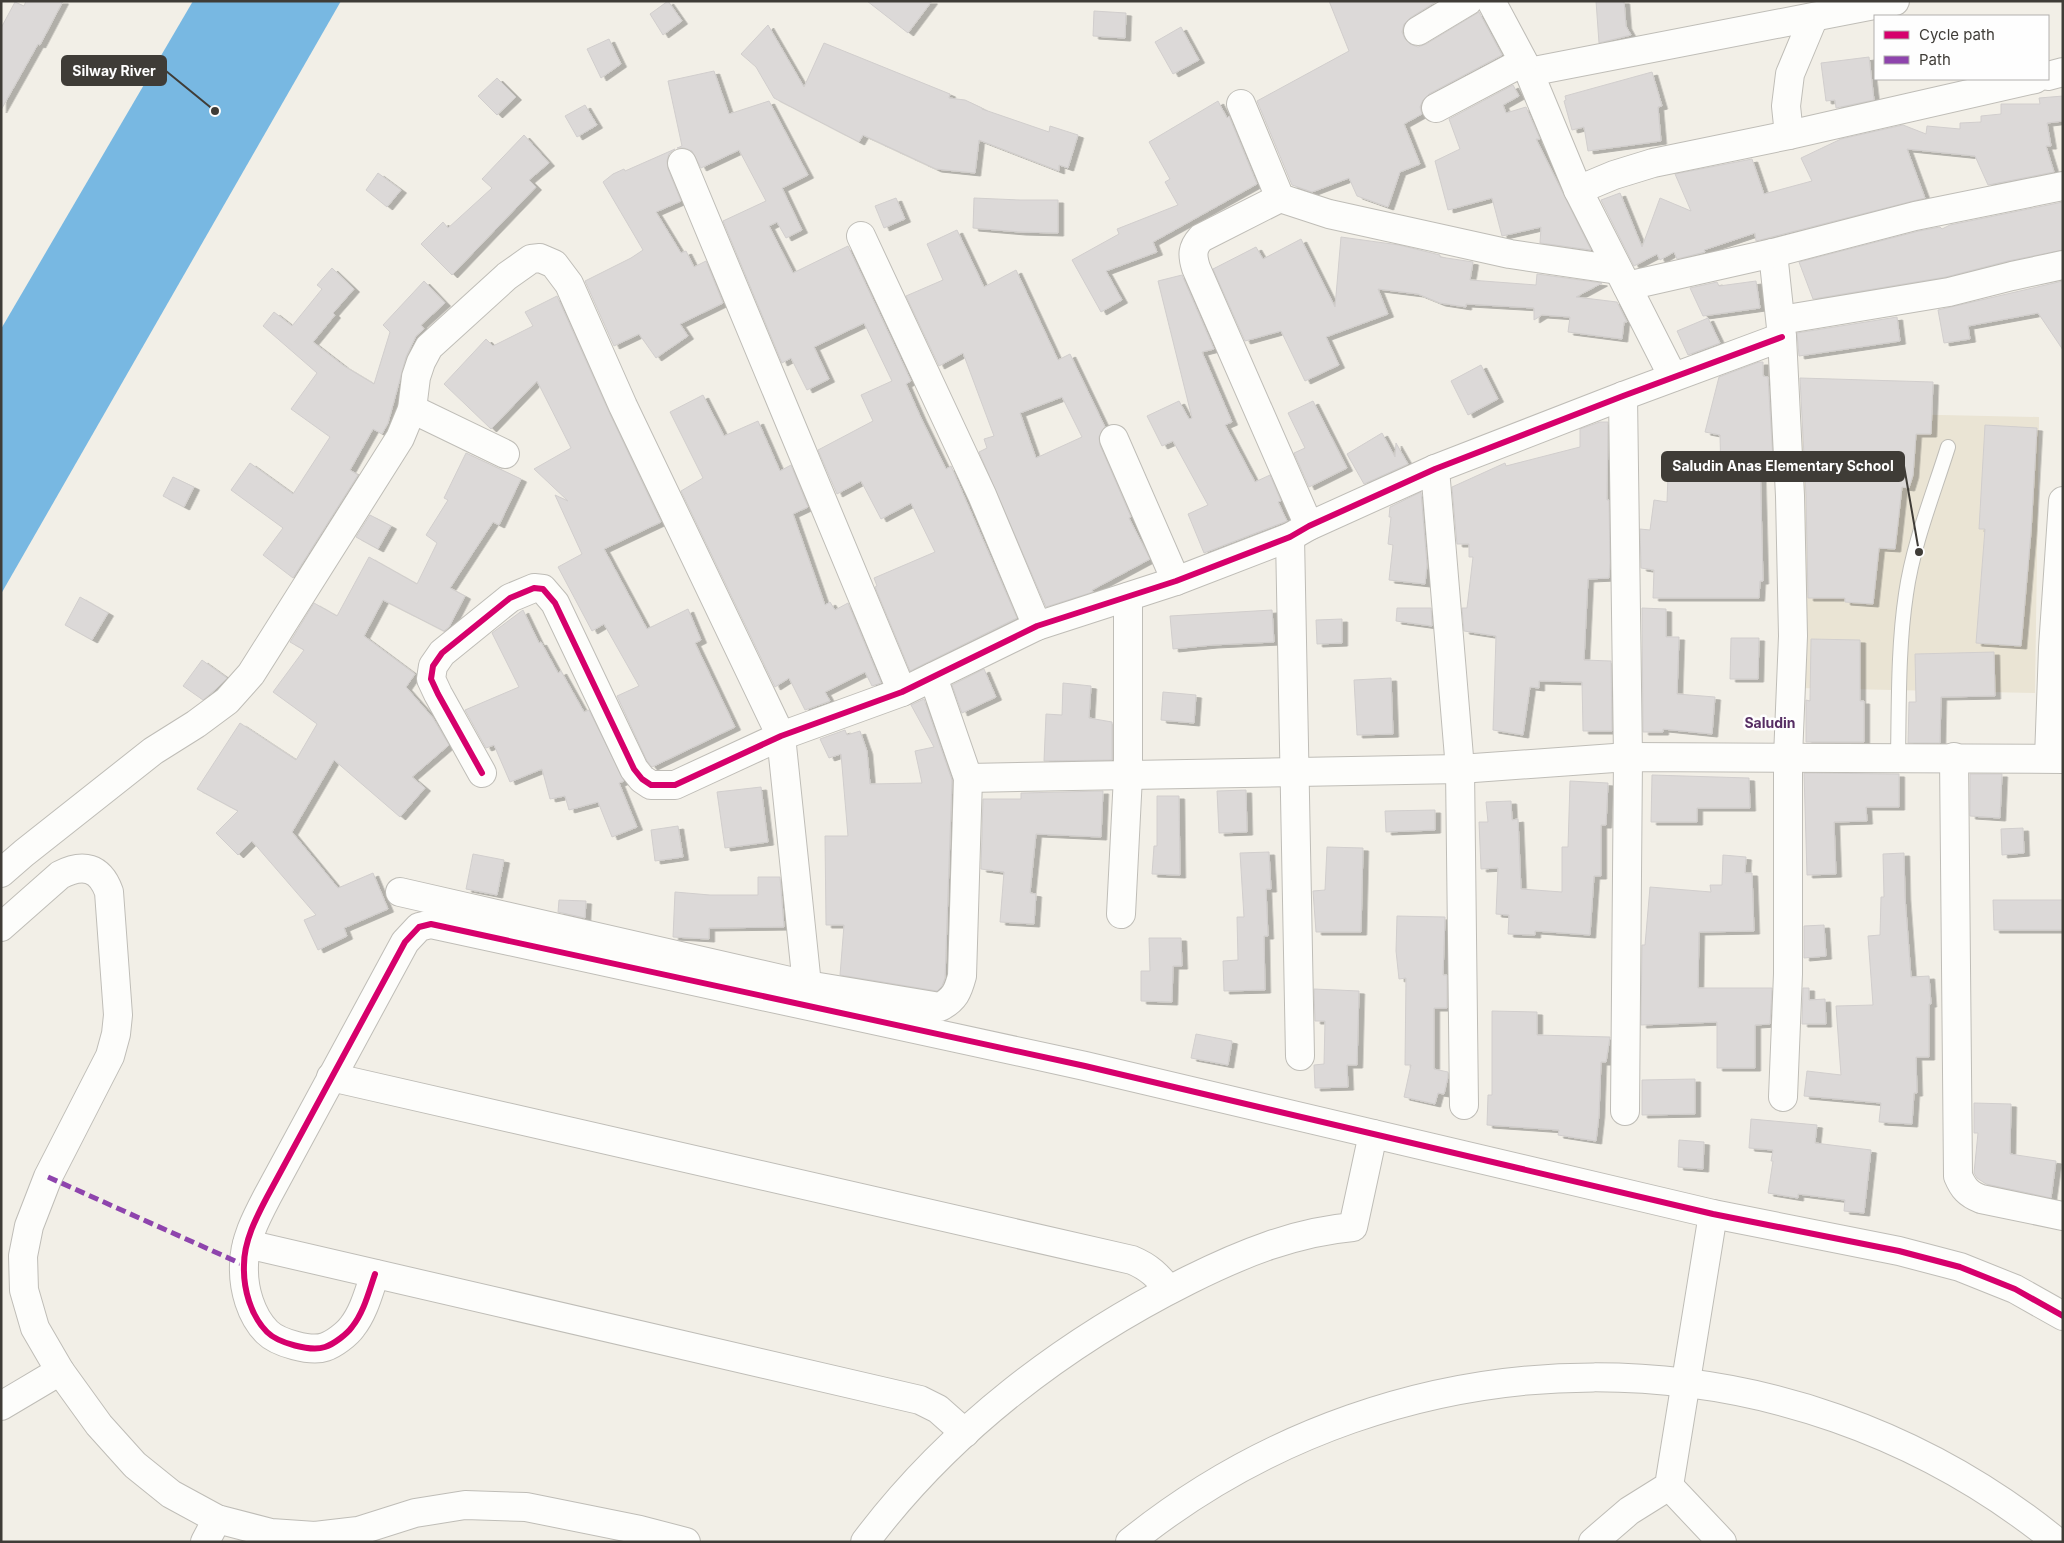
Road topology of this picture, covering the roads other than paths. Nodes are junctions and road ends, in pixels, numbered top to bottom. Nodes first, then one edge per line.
1 (1468, 1) edge
2 (1491, 1) edge
3 (1896, 1) edge
4 (1813, 19) junction
5 (1418, 31) dead end
6 (1526, 67) junction
7 (2063, 72) edge
8 (2049, 76) edge
9 (2031, 80) edge
10 (1242, 104) dead end
11 (1436, 108) dead end
12 (1789, 135) junction
13 (682, 163) dead end
14 (2063, 186) edge
15 (1578, 190) junction
16 (1280, 198) junction
17 (861, 236) dead end
18 (1773, 254) junction
19 (2063, 265) edge
20 (1622, 278) junction
21 (1782, 329) junction
22 (1673, 377) junction
23 (1623, 396) junction
24 (412, 409) junction
25 (1114, 438) dead end
26 (1948, 448) dead end
27 (505, 454) dead end
28 (1435, 469) junction
29 (2063, 501) edge
30 (1299, 531) junction
31 (2062, 543) edge
32 (1176, 581) junction
33 (1128, 597) junction
34 (1037, 626) junction
35 (2058, 648) edge
36 (933, 677) junction
37 (902, 692) junction
38 (781, 736) junction
39 (1628, 757) junction
40 (1788, 757) junction
41 (1898, 757) junction
42 (1954, 757) junction
43 (2056, 758) edge
44 (1460, 769) junction
45 (482, 773) dead end
46 (1295, 773) junction
47 (1128, 776) junction
48 (968, 778) junction
49 (1, 873) edge
50 (400, 892) dead end
51 (1121, 914) dead end
52 (1, 927) edge
53 (807, 986) junction
54 (1300, 1056) dead end
55 (331, 1077) junction
56 (1783, 1097) dead end
57 (1464, 1105) dead end
58 (1625, 1111) dead end
59 (1372, 1134) junction
60 (1713, 1214) junction
61 (2063, 1216) edge
62 (247, 1244) junction
63 (375, 1274) junction
64 (1169, 1290) junction
65 (2063, 1316) edge
66 (60, 1371) junction
67 (1686, 1382) junction
68 (1, 1406) edge
69 (965, 1433) junction
70 (1669, 1486) junction
71 (211, 1530) edge
72 (637, 1536) edge
73 (686, 1542) edge
74 (865, 1542) edge
75 (1130, 1542) edge
76 (1593, 1542) edge
77 (1722, 1542) edge
78 (2057, 1542) edge

1 - 5 street
2 - 6 street
3 - 4 street
4 - 6 street
4 - 12 street
6 - 11 street
6 - 15 street
7 - 8 street
9 - 12 street
10 - 16 street
12 - 15 street
13 - 37 street
14 - 18 street
15 - 20 street
16 - 20 street
16 - 30 street
17 - 34 street
18 - 20 street
18 - 21 street
19 - 21 street
20 - 22 street
21 - 22 street
21 - 40 street
22 - 23 street
23 - 28 street
23 - 39 street
24 - 27 street
24 - 38 street
24 - 49 street
25 - 32 street
26 - 41 lane
28 - 30 street
28 - 44 street
29 - 31 street
30 - 32 street
30 - 46 street
31 - 35 street
32 - 33 street
33 - 34 street
33 - 47 street
34 - 36 street
35 - 43 street
36 - 37 street
36 - 48 street
37 - 38 street
38 - 45 street
38 - 53 street
39 - 40 street
39 - 44 street
39 - 58 street
40 - 41 street
40 - 56 street
41 - 42 street
42 - 43 street
42 - 61 street
44 - 46 street
44 - 57 street
46 - 47 street
46 - 54 street
47 - 48 street
47 - 51 street
48 - 53 street
50 - 53 street
52 - 66 street
55 - 59 street
55 - 62 street
55 - 64 street
59 - 60 street
59 - 64 street
60 - 65 street
60 - 67 street
62 - 63 street
62 - 63 street
63 - 69 street
64 - 69 street
66 - 68 street
66 - 71 street
67 - 70 street
67 - 75 street
67 - 78 street
69 - 74 street
70 - 76 street
70 - 77 street
71 - 72 street
72 - 73 street

